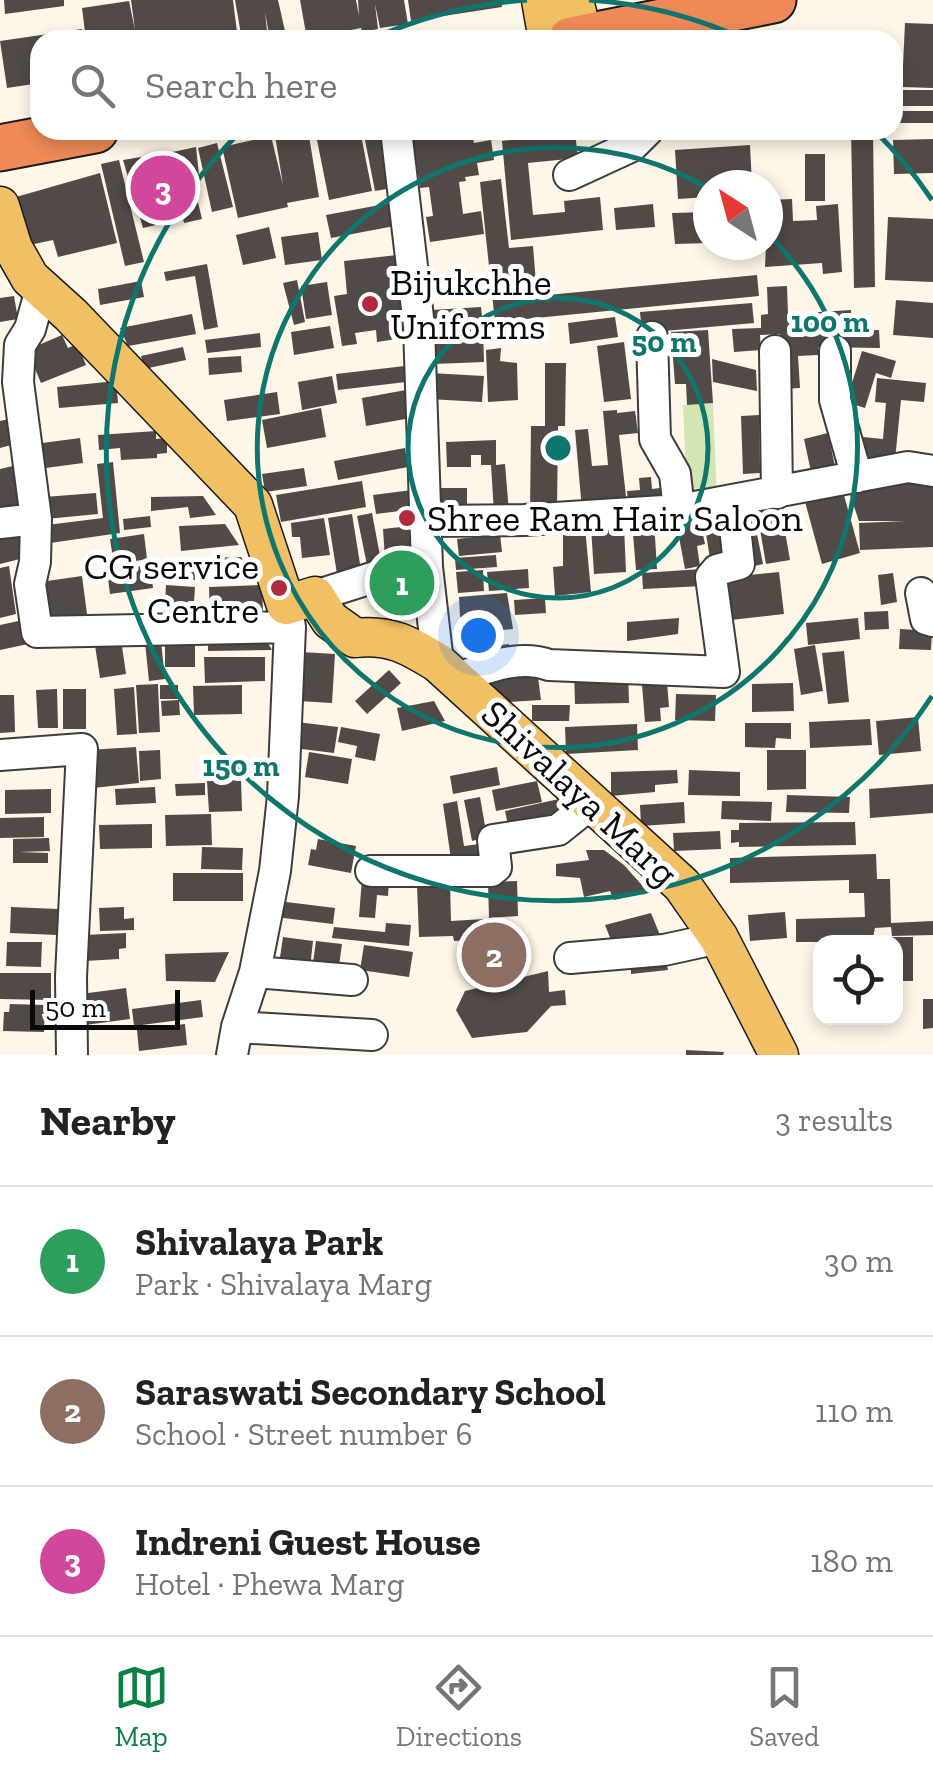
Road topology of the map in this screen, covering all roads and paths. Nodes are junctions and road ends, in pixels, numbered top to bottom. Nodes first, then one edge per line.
1 (541, 0) edge
2 (772, 0) edge
3 (569, 29) edge
4 (652, 30) edge
5 (42, 140) edge
6 (397, 140) edge
7 (638, 140) edge
8 (0, 148) edge
9 (568, 175) dead end
10 (0, 206) edge
11 (42, 289) junction
12 (652, 337) dead end
13 (775, 351) dead end
14 (834, 351) dead end
15 (933, 471) edge
16 (858, 478) junction
17 (777, 494) junction
18 (732, 500) junction
19 (678, 510) junction
20 (36, 518) junction
21 (428, 521) junction
22 (0, 524) edge
23 (427, 568) junction
24 (297, 609) junction
25 (447, 671) junction
26 (0, 754) edge
27 (578, 814) dead end
28 (370, 871) dead end
29 (719, 938) junction
30 (570, 958) dead end
31 (255, 972) junction
32 (352, 980) dead end
33 (372, 1035) dead end
34 (235, 1041) edge
35 (72, 1055) edge
36 (780, 1055) edge

1 - 3 main road
2 - 4 highway
5 - 8 highway
6 - 21 street
7 - 9 street
10 - 11 main road, Shivalaya Marg
11 - 20 street
11 - 24 main road, Shivalaya Marg
12 - 19 street
13 - 17 street
14 - 16 street
15 - 16 street
16 - 17 street
17 - 18 street
18 - 19 street
18 - 25 street
19 - 21 street
20 - 22 street
20 - 24 street
21 - 23 street
23 - 24 street
23 - 25 street
24 - 25 main road, Shivalaya Marg
24 - 31 street
25 - 29 main road, Shivalaya Marg
26 - 35 street
27 - 28 street
29 - 30 street
29 - 36 main road, Shivalaya Marg
31 - 32 street
31 - 34 street
33 - 34 street

